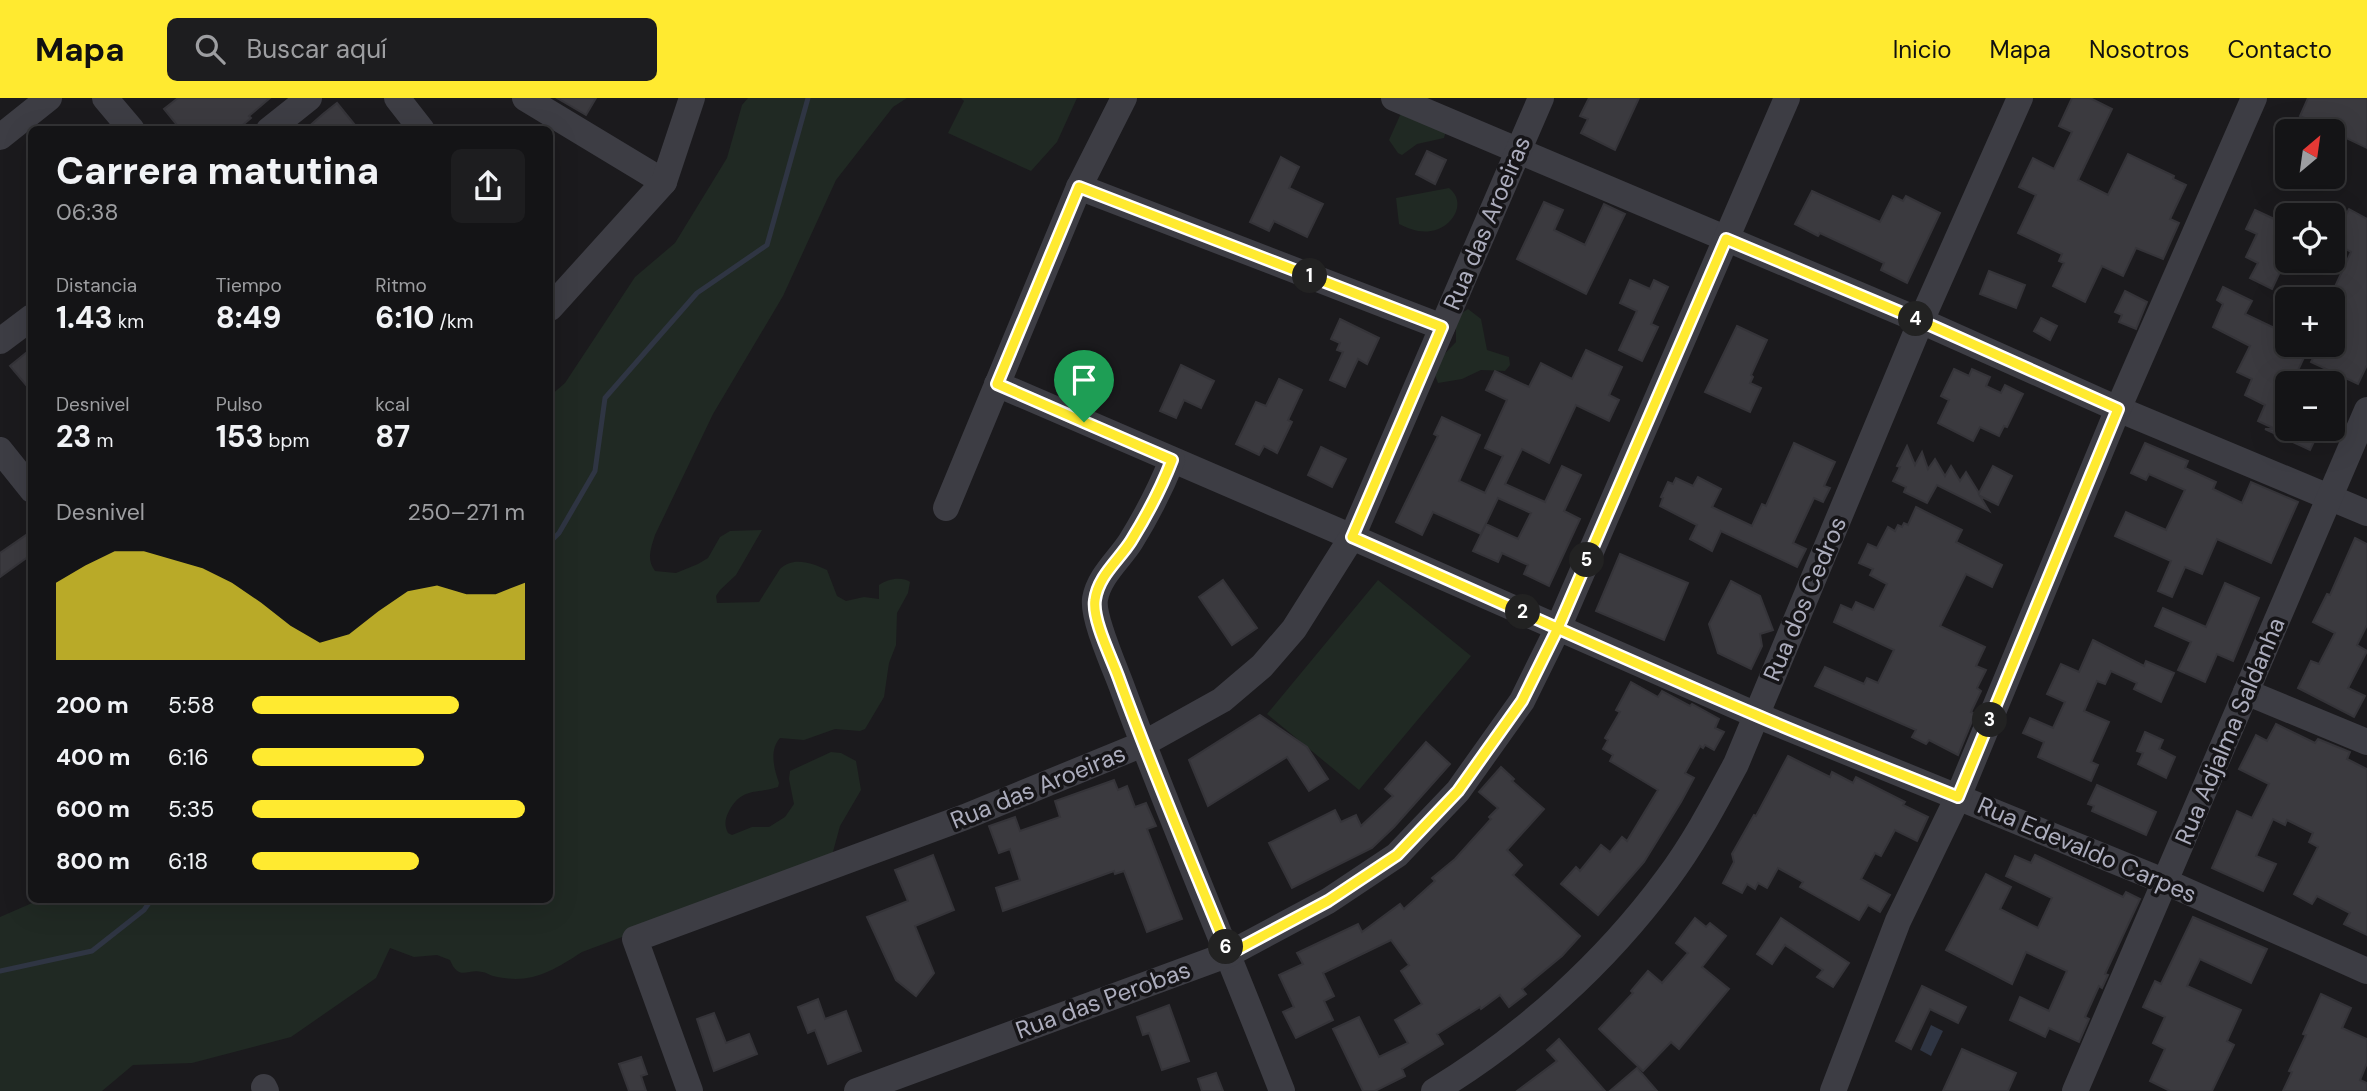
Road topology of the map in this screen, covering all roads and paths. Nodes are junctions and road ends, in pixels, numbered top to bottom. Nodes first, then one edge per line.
1 (49, 98) edge
2 (105, 98) edge
3 (309, 98) edge
4 (397, 98) edge
5 (525, 98) edge
6 (692, 98) edge
7 (1124, 98) edge
8 (1394, 98) edge
9 (1541, 98) edge
10 (1787, 98) edge
11 (2020, 98) edge
12 (2253, 98) edge
13 (129, 126) edge
14 (274, 126) edge
15 (419, 126) edge
16 (0, 137) edge
17 (1518, 150) junction
18 (664, 182) junction
19 (1079, 187) junction
20 (1726, 239) junction
21 (553, 299) edge
22 (28, 320) edge
23 (1921, 321) junction
24 (1442, 327) junction
25 (0, 341) edge
26 (997, 384) junction
27 (2118, 409) junction
28 (2367, 410) edge
29 (0, 450) edge
30 (1172, 460) junction
31 (28, 485) edge
32 (2329, 498) junction
33 (946, 508) dead end
34 (2367, 513) edge
35 (1352, 537) junction
36 (1558, 628) junction
37 (2246, 692) junction
38 (1756, 715) junction
39 (2367, 742) edge
40 (1143, 744) junction
41 (1958, 797) junction
42 (2166, 882) junction
43 (1229, 954) junction
44 (2367, 971) edge
45 (2084, 1088) edge
46 (690, 1091) edge
47 (857, 1091) edge
48 (1282, 1091) edge
49 (1434, 1091) edge
50 (1833, 1091) edge

1 - 16 street
2 - 13 street
3 - 14 street
4 - 15 street
5 - 18 street
6 - 18 street
7 - 19 street
8 - 17 street
9 - 17 street, Rua das Aroeiras
10 - 20 street, Rua das Perobas
11 - 23 street, Rua dos Cedros
12 - 27 street
17 - 20 street
17 - 24 street, Rua das Aroeiras
18 - 21 street
19 - 24 street
19 - 26 street
20 - 23 street
20 - 36 street, Rua das Perobas
22 - 25 street
23 - 27 street
23 - 38 street, Rua dos Cedros
24 - 35 street, Rua das Aroeiras
26 - 30 street, Rua Edevaldo Carpes
26 - 33 street
27 - 32 street
27 - 41 street
28 - 32 street, Rua Adjalma Saldanha
29 - 31 street
30 - 35 street, Rua Edevaldo Carpes
30 - 40 street
32 - 34 street
32 - 37 street, Rua Adjalma Saldanha
35 - 36 street, Rua Edevaldo Carpes
35 - 40 street, Rua das Aroeiras
36 - 38 street, Rua Edevaldo Carpes
36 - 43 street, Rua das Perobas
37 - 39 street
37 - 42 street, Rua Adjalma Saldanha
38 - 41 street, Rua Edevaldo Carpes
38 - 49 street, Rua dos Cedros
40 - 43 street
40 - 46 street, Rua das Aroeiras
41 - 42 street, Rua Edevaldo Carpes
41 - 50 street
42 - 44 street, Rua Edevaldo Carpes
42 - 45 street, Rua Adjalma Saldanha
43 - 47 street, Rua das Perobas
43 - 48 street

